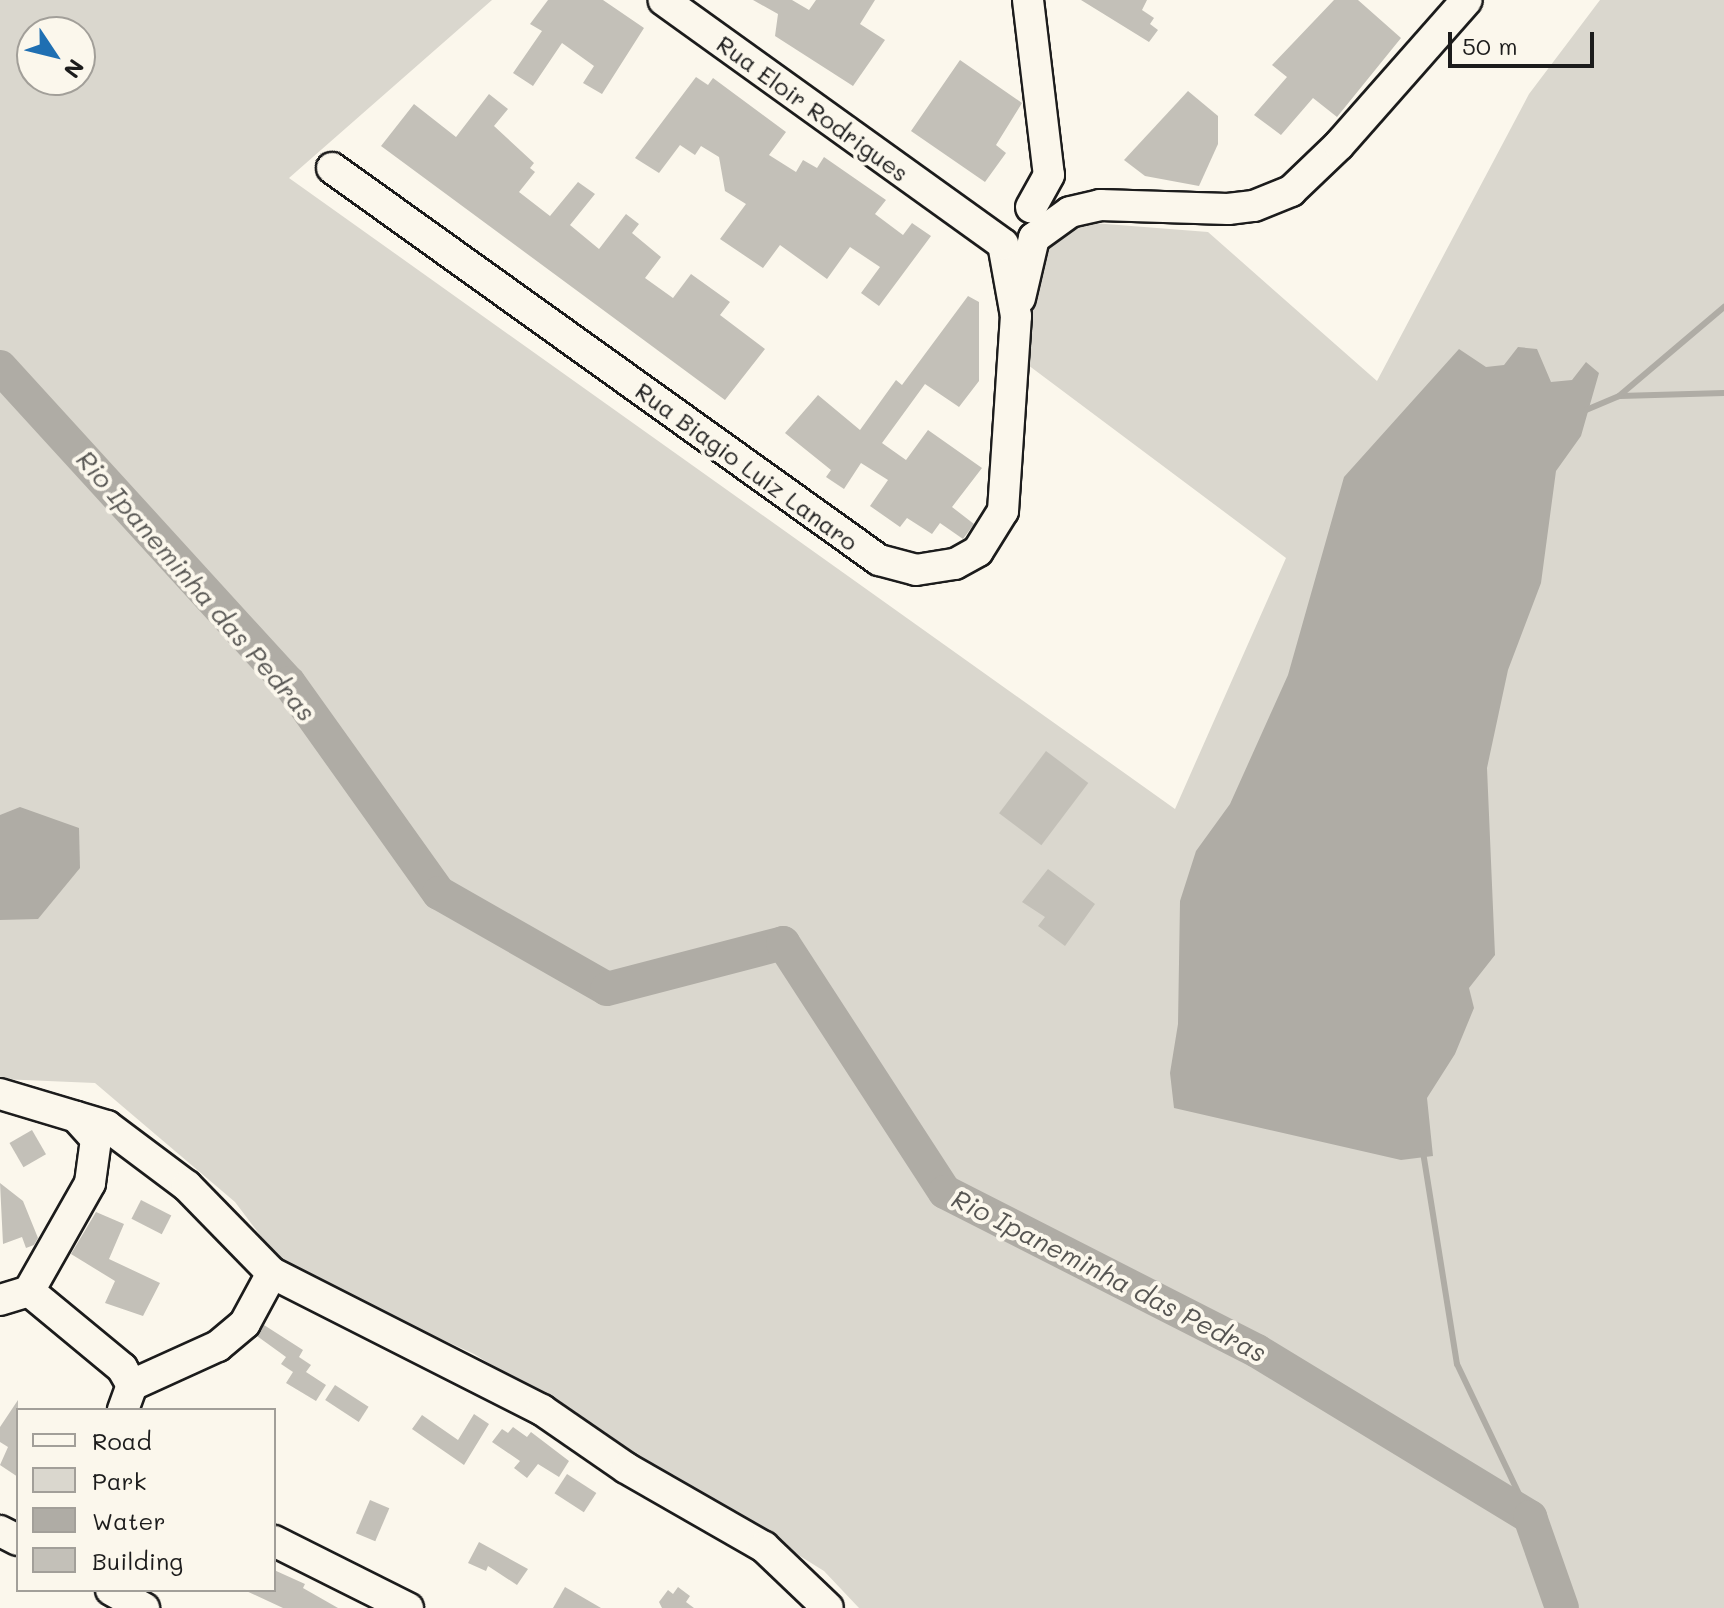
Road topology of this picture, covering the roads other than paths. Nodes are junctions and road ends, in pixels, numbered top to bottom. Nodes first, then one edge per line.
1 (663, 0) edge
2 (1028, 0) edge
3 (1467, 0) edge
4 (1048, 146) junction
5 (332, 168) dead end
6 (1091, 201) junction
7 (1015, 223) junction
8 (1034, 238) junction
9 (1016, 316) junction
10 (0, 1094) edge
11 (76, 1117) junction
12 (272, 1273) junction
13 (14, 1296) edge
14 (127, 1398) edge
15 (276, 1542) edge
16 (115, 1592) edge
17 (144, 1608) edge
18 (408, 1608) edge
19 (828, 1608) edge

1 - 7 street, Rua Eloir Rodrigues
2 - 4 street
3 - 6 street
4 - 6 street
4 - 7 street
5 - 9 street, Rua Biagio Luiz Lanaro
6 - 7 street
6 - 8 street
7 - 8 street
7 - 9 street, Rua Biagio Luiz Lanaro
8 - 9 street, Rua Biagio Luiz Lanaro
10 - 11 street
11 - 12 street
11 - 13 street
12 - 14 street
12 - 19 street
13 - 14 street
15 - 18 street
16 - 17 street

